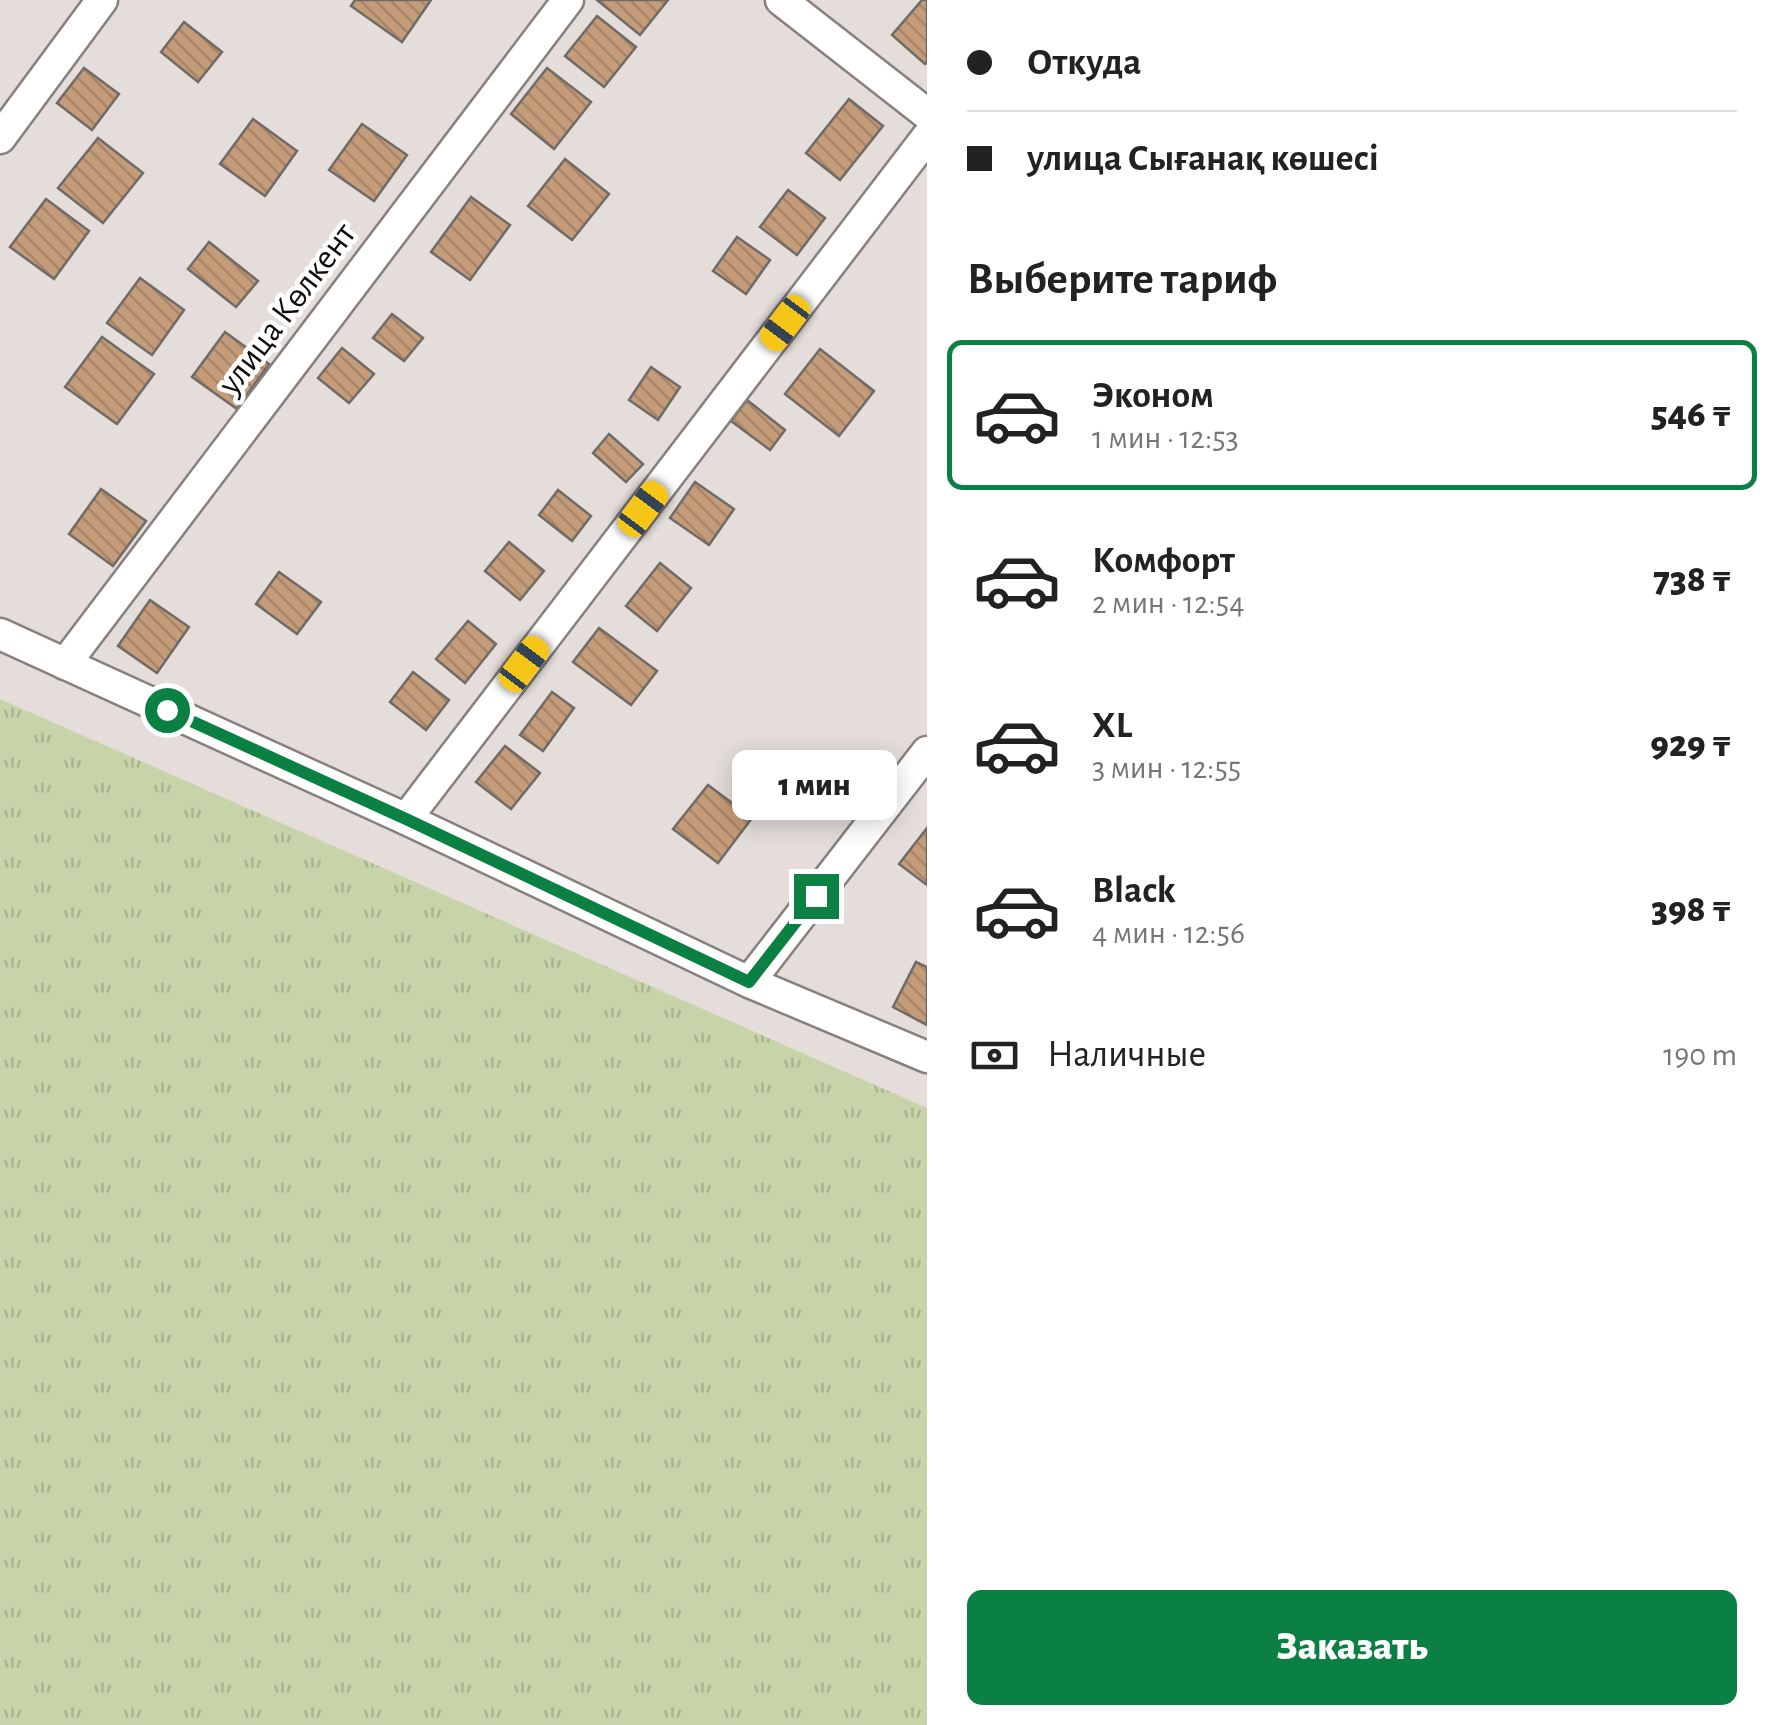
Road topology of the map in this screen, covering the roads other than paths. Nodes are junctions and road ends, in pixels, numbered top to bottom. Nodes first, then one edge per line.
1 (102, 0) edge
2 (568, 0) edge
3 (780, 0) edge
4 (927, 114) edge
5 (927, 137) edge
6 (0, 138) edge
7 (0, 634) edge
8 (64, 664) junction
9 (927, 752) edge
10 (406, 819) junction
11 (749, 982) junction
12 (927, 1058) edge

1 - 6 street
2 - 8 street, улица Көлкент
3 - 4 street
5 - 10 street
7 - 8 street
8 - 10 street
9 - 11 street
10 - 11 street
11 - 12 street

